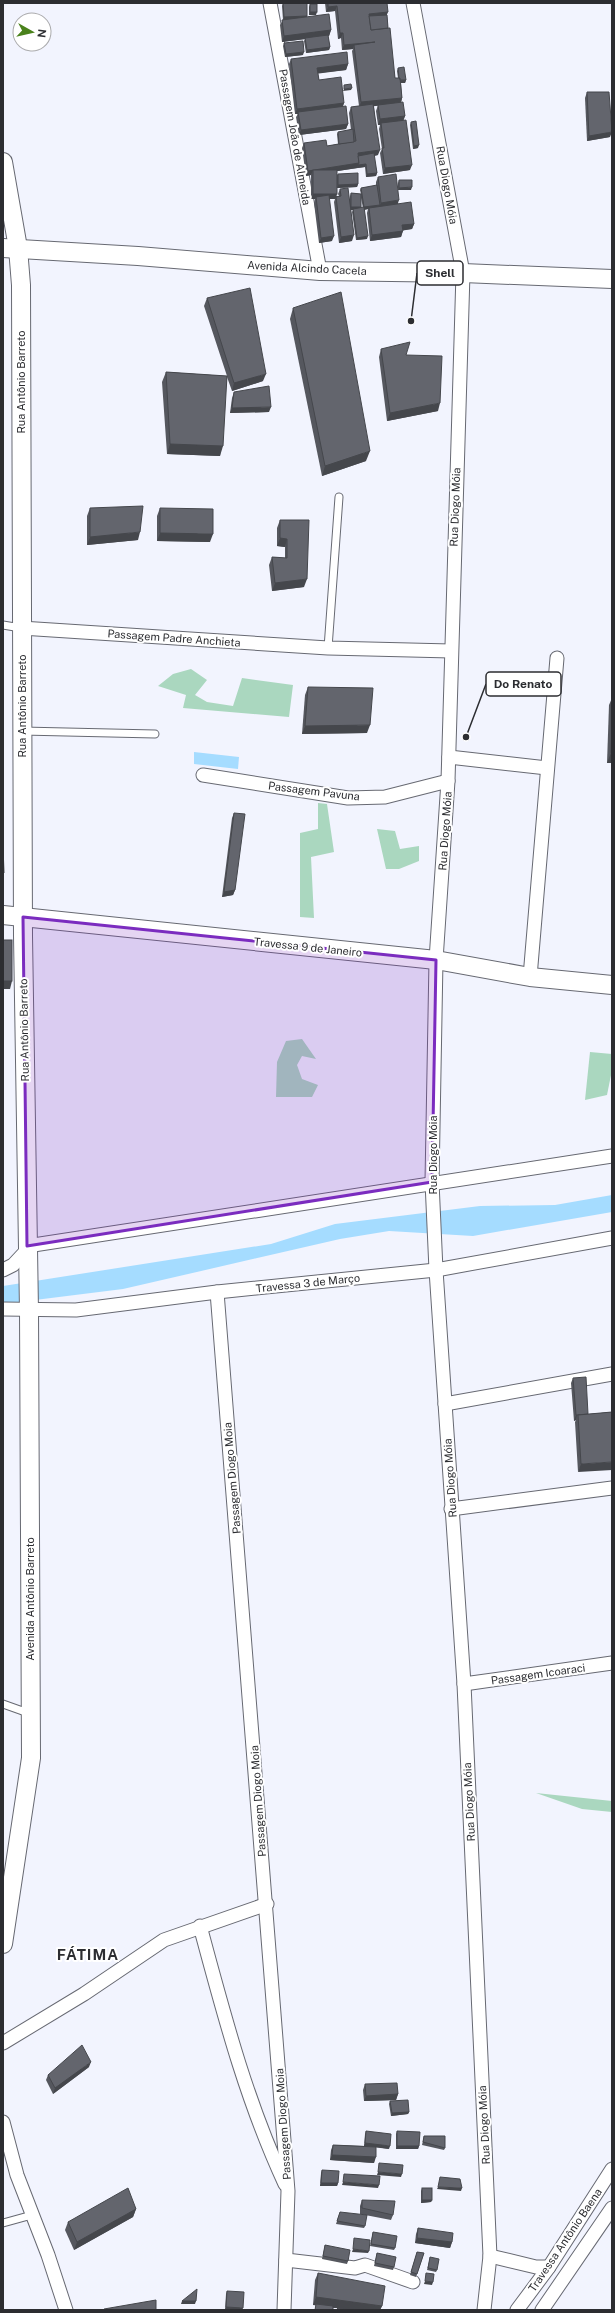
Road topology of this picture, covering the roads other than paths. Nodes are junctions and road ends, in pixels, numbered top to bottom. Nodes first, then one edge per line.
1 (270, 3) edge
2 (413, 3) edge
3 (3, 162) edge
4 (11, 248) edge
5 (320, 271) junction
6 (463, 273) junction
7 (612, 279) edge
8 (339, 497) dead end
9 (3, 625) edge
10 (21, 628) junction
11 (328, 648) junction
12 (451, 651) junction
13 (556, 658) dead end
14 (22, 731) junction
15 (155, 734) dead end
16 (449, 757) junction
17 (547, 768) junction
18 (203, 775) dead end
19 (448, 781) junction
20 (3, 915) edge
21 (23, 917) junction
22 (436, 960) junction
23 (530, 977) junction
24 (612, 985) edge
25 (612, 1156) edge
26 (432, 1186) junction
27 (612, 1238) edge
28 (27, 1249) junction
29 (3, 1270) edge
30 (436, 1270) junction
31 (217, 1292) junction
32 (29, 1307) junction
33 (3, 1309) edge
34 (612, 1374) edge
35 (445, 1404) junction
36 (612, 1488) edge
37 (452, 1509) junction
38 (612, 1663) edge
39 (464, 1684) junction
40 (3, 1704) edge
41 (31, 1714) junction
42 (267, 1904) junction
43 (200, 1926) junction
44 (3, 1944) edge
45 (3, 2043) edge
46 (3, 2122) edge
47 (612, 2170) edge
48 (288, 2191) junction
49 (612, 2208) edge
50 (32, 2215) junction
51 (3, 2223) edge
52 (490, 2256) junction
53 (286, 2260) junction
54 (549, 2267) junction
55 (413, 2282) dead end
56 (66, 2310) edge
57 (284, 2310) edge
58 (484, 2310) edge
59 (517, 2310) edge
60 (542, 2310) edge

1 - 5 street, Passagem João de Almeida
2 - 6 street, Rua Diogo Móia
3 - 4 main road, Rua Antônio Barreto
4 - 5 main road, Avenida Alcindo Cacela
4 - 10 main road, Rua Antônio Barreto
5 - 6 main road, Avenida Alcindo Cacela
6 - 7 main road, Avenida Alcindo Cacela
6 - 12 street, Rua Diogo Móia
8 - 11 lane
9 - 10 lane
10 - 11 street, Passagem Padre Anchieta
10 - 14 main road, Rua Antônio Barreto
11 - 12 street, Passagem Padre Anchieta
12 - 16 street, Rua Diogo Móia
13 - 17 street
14 - 15 lane
14 - 21 main road, Rua Antônio Barreto
16 - 17 street
16 - 19 street, Rua Diogo Móia
17 - 23 street
18 - 19 street, Passagem Pavuna
19 - 22 street, Rua Diogo Móia
20 - 21 main road, Travessa 9 de Janeiro
21 - 22 main road, Travessa 9 de Janeiro
21 - 28 main road, Rua Antônio Barreto
22 - 23 main road, Travessa 9 de Janeiro
22 - 26 street, Rua Diogo Móia
23 - 24 main road, Travessa 9 de Janeiro
25 - 26 street
26 - 28 street
26 - 30 street, Rua Diogo Móia
27 - 30 street, Travessa 3 de Março
28 - 29 street
28 - 32 main road, Avenida Antônio Barreto
30 - 31 street, Travessa 3 de Março
30 - 35 street, Rua Diogo Móia
31 - 32 street, Travessa 3 de Março
31 - 42 street, Passagem Diogo Moia
32 - 33 street, Travessa 3 de Março
32 - 41 main road, Avenida Antônio Barreto
34 - 35 street
35 - 37 street, Rua Diogo Móia
36 - 37 street
37 - 39 street, Rua Diogo Móia
38 - 39 street, Passagem Icoaraci
39 - 52 street, Rua Diogo Móia
40 - 41 lane
41 - 44 main road, Avenida Antônio Barreto
42 - 43 street
42 - 48 street, Passagem Diogo Moia
43 - 45 street
43 - 48 street
46 - 50 street
47 - 54 street, Travessa Antônio Baena
48 - 53 street, Passagem Diogo Moia
49 - 60 street, Travessa Antônio Baena
50 - 51 lane
50 - 56 street
52 - 54 street
52 - 58 street, Rua Diogo Móia
53 - 55 street
53 - 57 street, Passagem Diogo Moia
54 - 59 street, Travessa Antônio Baena

